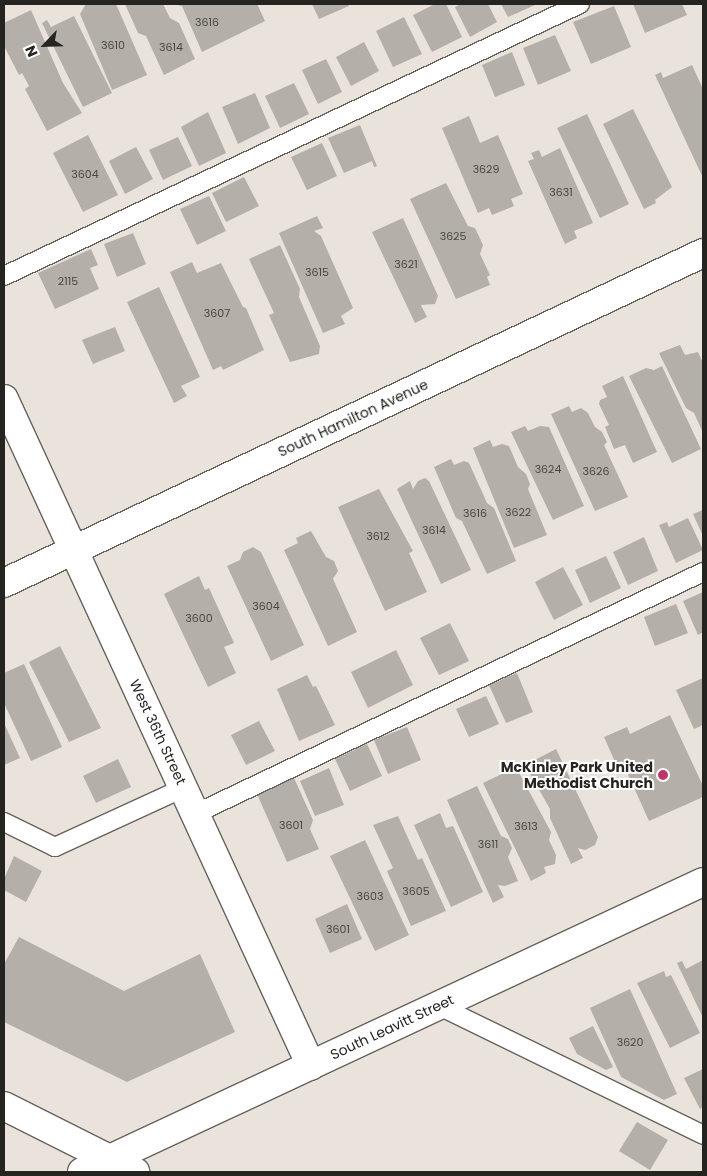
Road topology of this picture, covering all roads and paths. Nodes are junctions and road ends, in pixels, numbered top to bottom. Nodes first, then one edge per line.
1 (580, 4) edge
2 (703, 253) edge
3 (4, 276) edge
4 (4, 399) edge
5 (74, 550) junction
6 (703, 572) edge
7 (4, 583) edge
8 (183, 788) junction
9 (195, 814) junction
10 (4, 822) edge
11 (703, 882) edge
12 (437, 1006) junction
13 (311, 1066) junction
14 (4, 1106) edge
15 (703, 1135) edge
16 (109, 1159) junction
17 (82, 1172) edge
18 (135, 1172) edge

1 - 3 lane
2 - 5 street, South Hamilton Avenue
4 - 5 street, West 36th Street
5 - 7 street, South Hamilton Avenue
5 - 8 street, West 36th Street
6 - 9 lane
8 - 9 street, West 36th Street
8 - 10 lane
9 - 13 street, West 36th Street
11 - 12 street, South Leavitt Street
12 - 13 street, South Leavitt Street
12 - 15 lane
13 - 16 street, South Leavitt Street
14 - 16 street
16 - 17 street, South Leavitt Street
16 - 18 street

